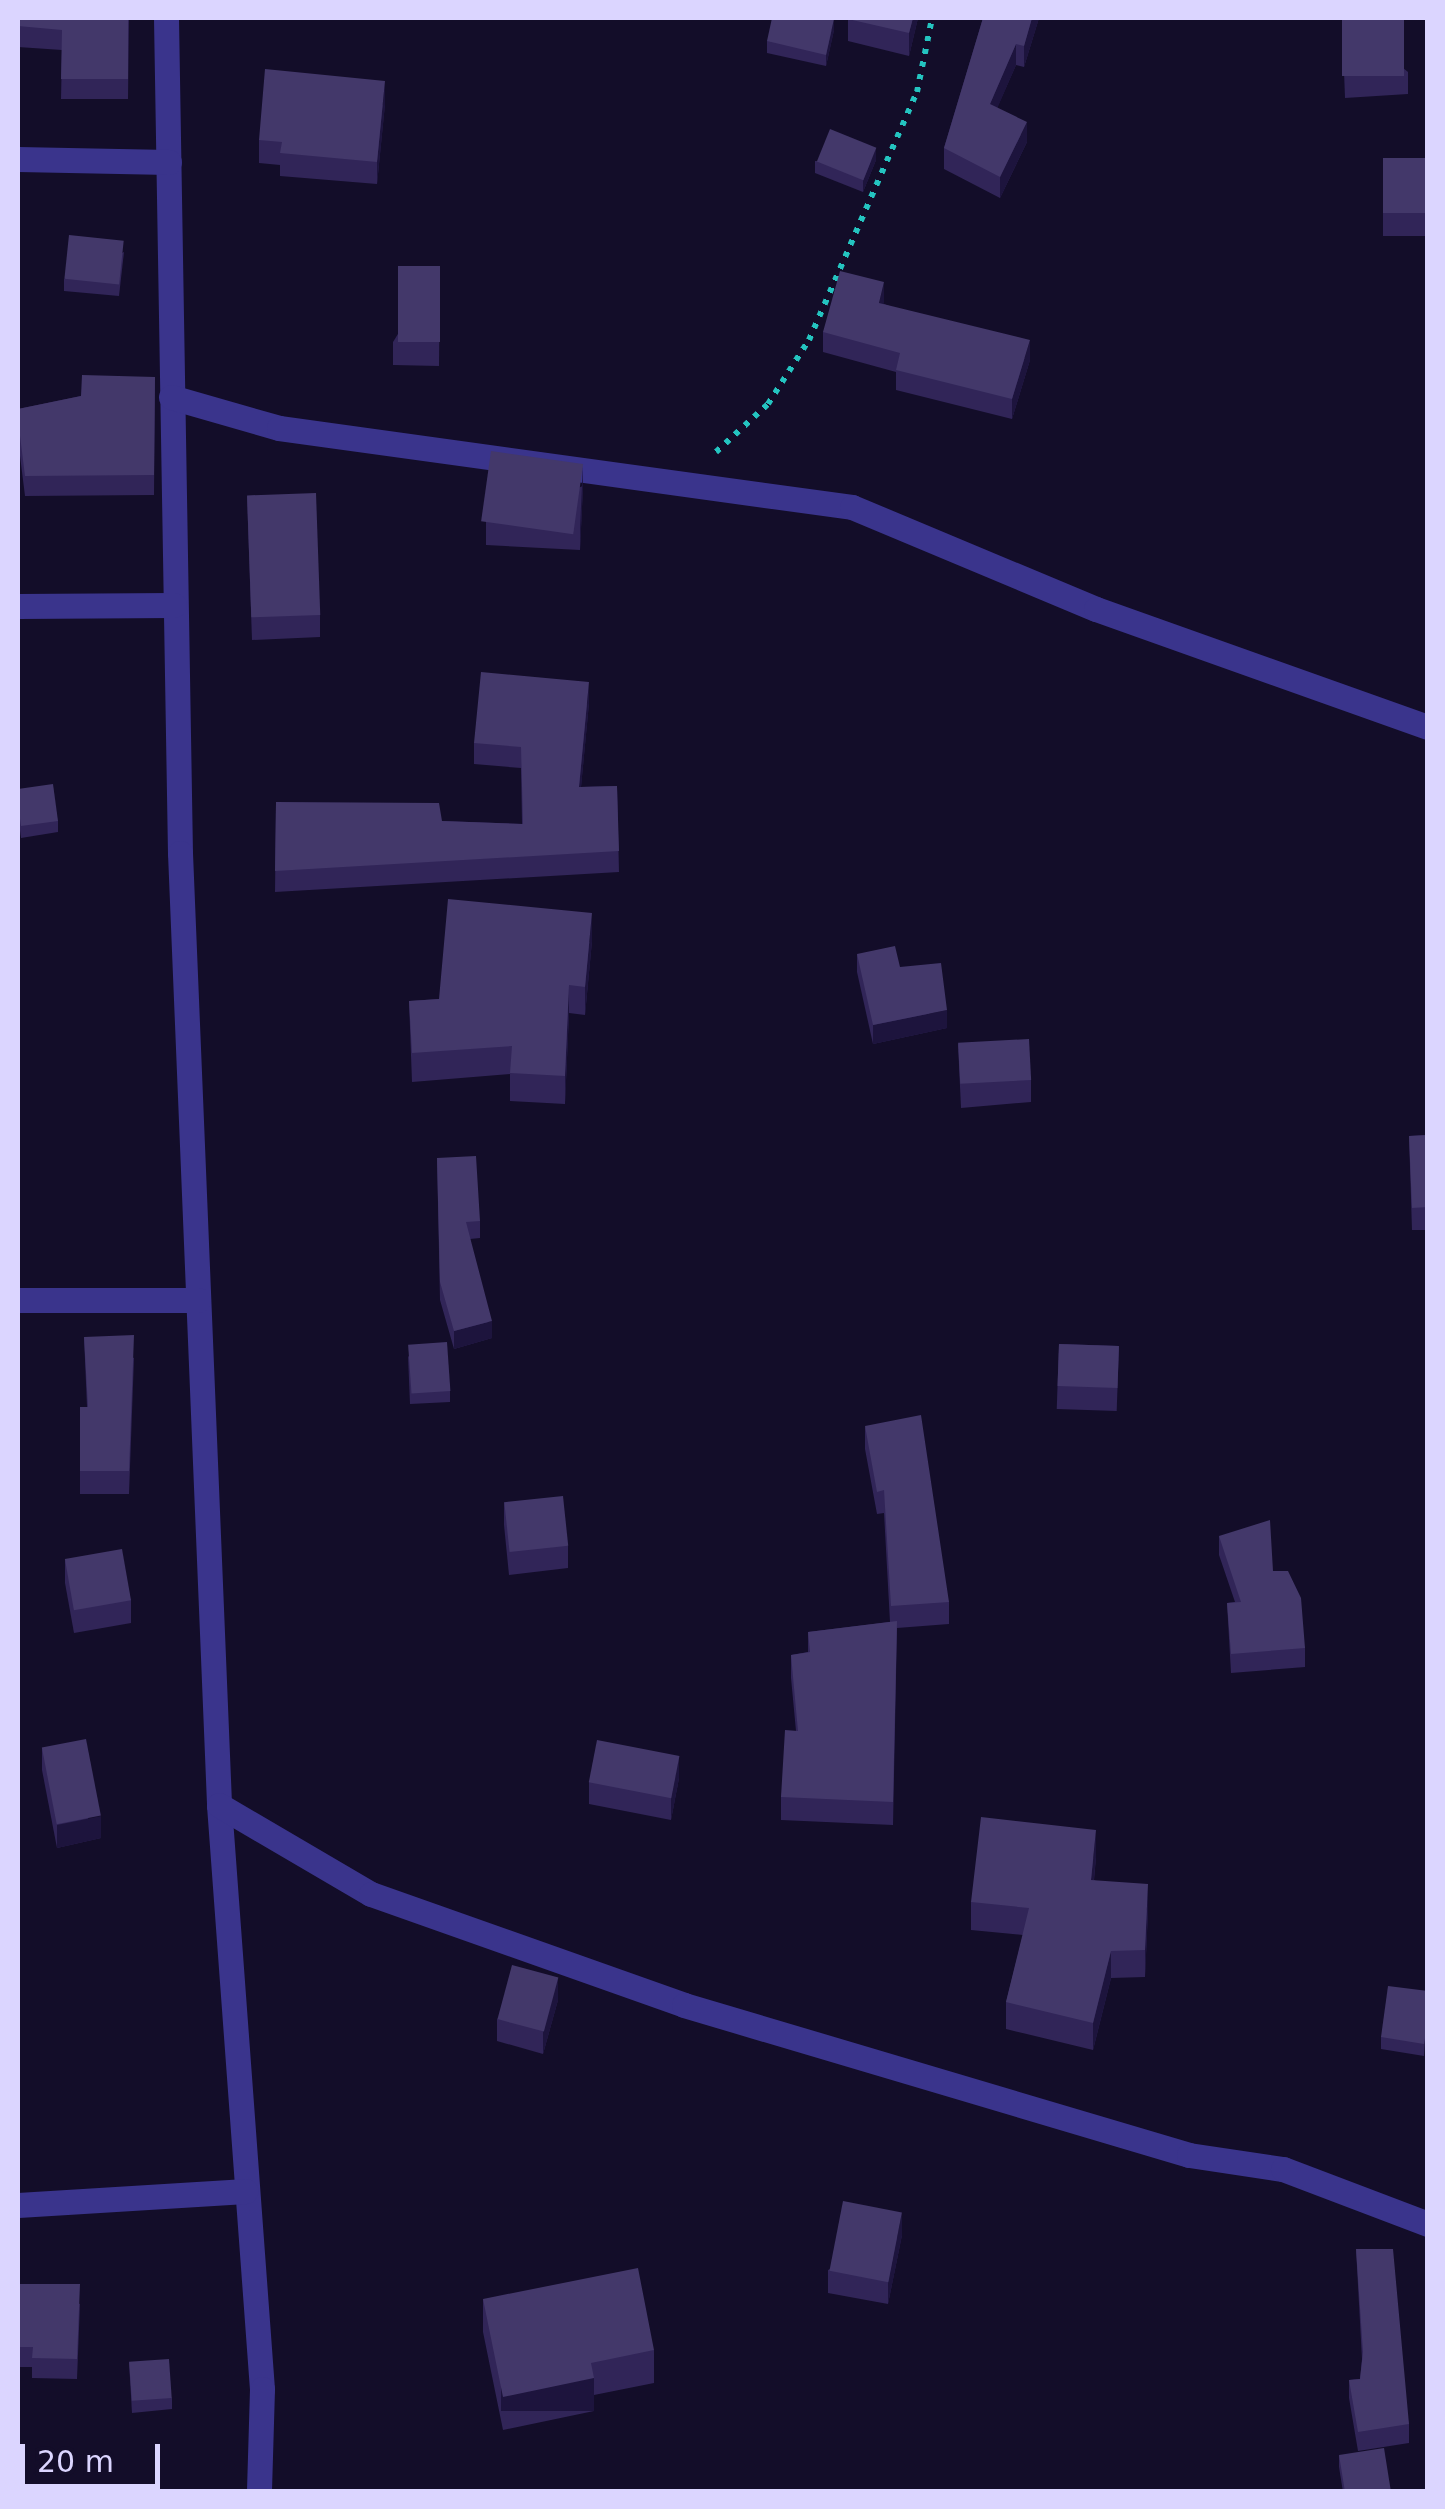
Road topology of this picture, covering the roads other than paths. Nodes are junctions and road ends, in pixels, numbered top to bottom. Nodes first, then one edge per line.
1 (166, 18) edge
2 (18, 159) edge
3 (168, 162) junction
4 (171, 397) junction
5 (174, 605) junction
6 (18, 606) edge
7 (1428, 727) edge
8 (18, 1300) edge
9 (198, 1300) junction
10 (219, 1805) junction
11 (246, 2191) junction
12 (18, 2206) edge
13 (1428, 2224) edge
14 (259, 2492) edge

1 - 3 street
2 - 3 street
3 - 4 street
4 - 5 street
4 - 7 street
5 - 6 street
5 - 9 street
8 - 9 street
9 - 10 street
10 - 11 street
10 - 13 street
11 - 12 street
11 - 14 street

